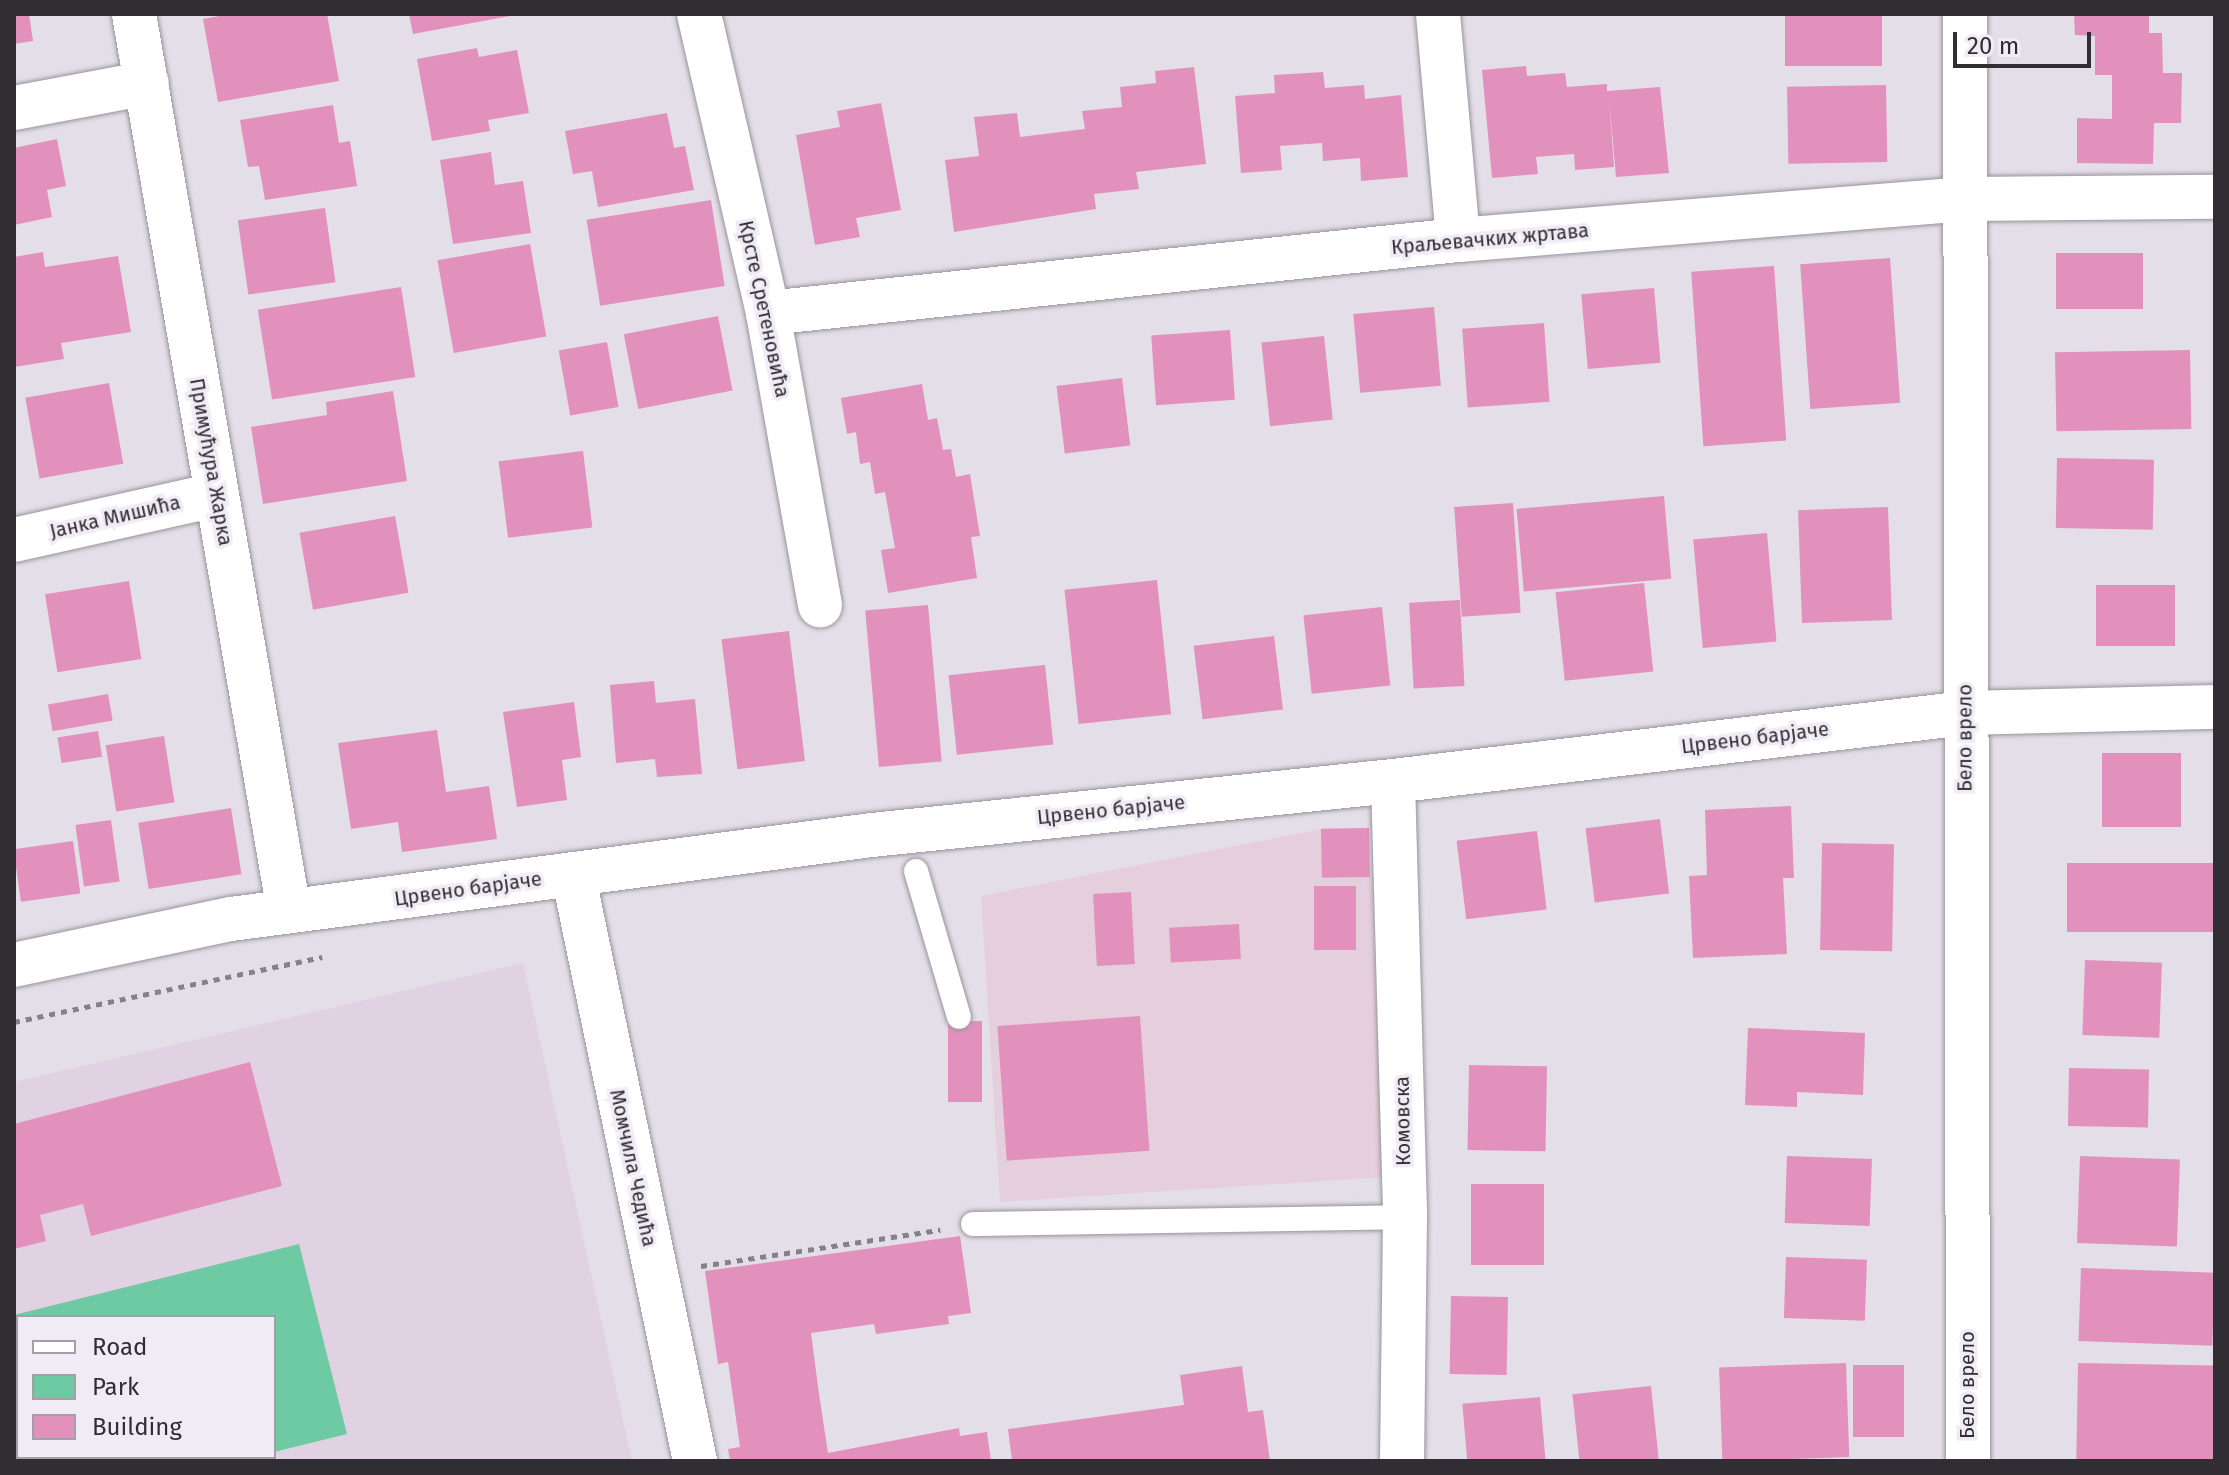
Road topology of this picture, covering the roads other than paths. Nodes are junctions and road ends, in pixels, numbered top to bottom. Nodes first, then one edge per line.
1 (134, 14) edge
2 (699, 14) edge
3 (1438, 14) edge
4 (1965, 14) edge
5 (147, 83) junction
6 (14, 108) edge
7 (2215, 197) edge
8 (1965, 199) junction
9 (1458, 240) junction
10 (768, 313) junction
11 (216, 495) junction
12 (14, 540) edge
13 (820, 605) dead end
14 (2215, 707) edge
15 (1966, 713) junction
16 (1393, 781) junction
17 (916, 871) dead end
18 (573, 874) junction
19 (289, 911) junction
20 (14, 965) edge
21 (959, 1017) dead end
22 (1405, 1217) junction
23 (973, 1224) road end
24 (695, 1461) edge
25 (1402, 1461) edge
26 (1968, 1461) edge

1 - 5 street, Примућура Жарка
2 - 10 street, Крсте Сретеновића
3 - 9 street
4 - 8 street, Бело врело
5 - 6 street
5 - 11 street, Примућура Жарка
7 - 8 street, Краљевачких жртава
8 - 9 street, Краљевачких жртава
8 - 15 street, Бело врело
9 - 10 street, Краљевачких жртава
10 - 13 street, Крсте Сретеновића
11 - 12 street, Јанка Мишића
11 - 19 street, Примућура Жарка
14 - 15 street, Црвено барјаче
15 - 16 street, Црвено барјаче
15 - 26 street, Бело врело
16 - 18 street, Црвено барјаче
16 - 22 street, Комовска
17 - 21 lane
18 - 19 street, Црвено барјаче
18 - 24 street, Момчила Чедића
19 - 20 street, Црвено барјаче
22 - 23 lane
22 - 25 street, Комовска

